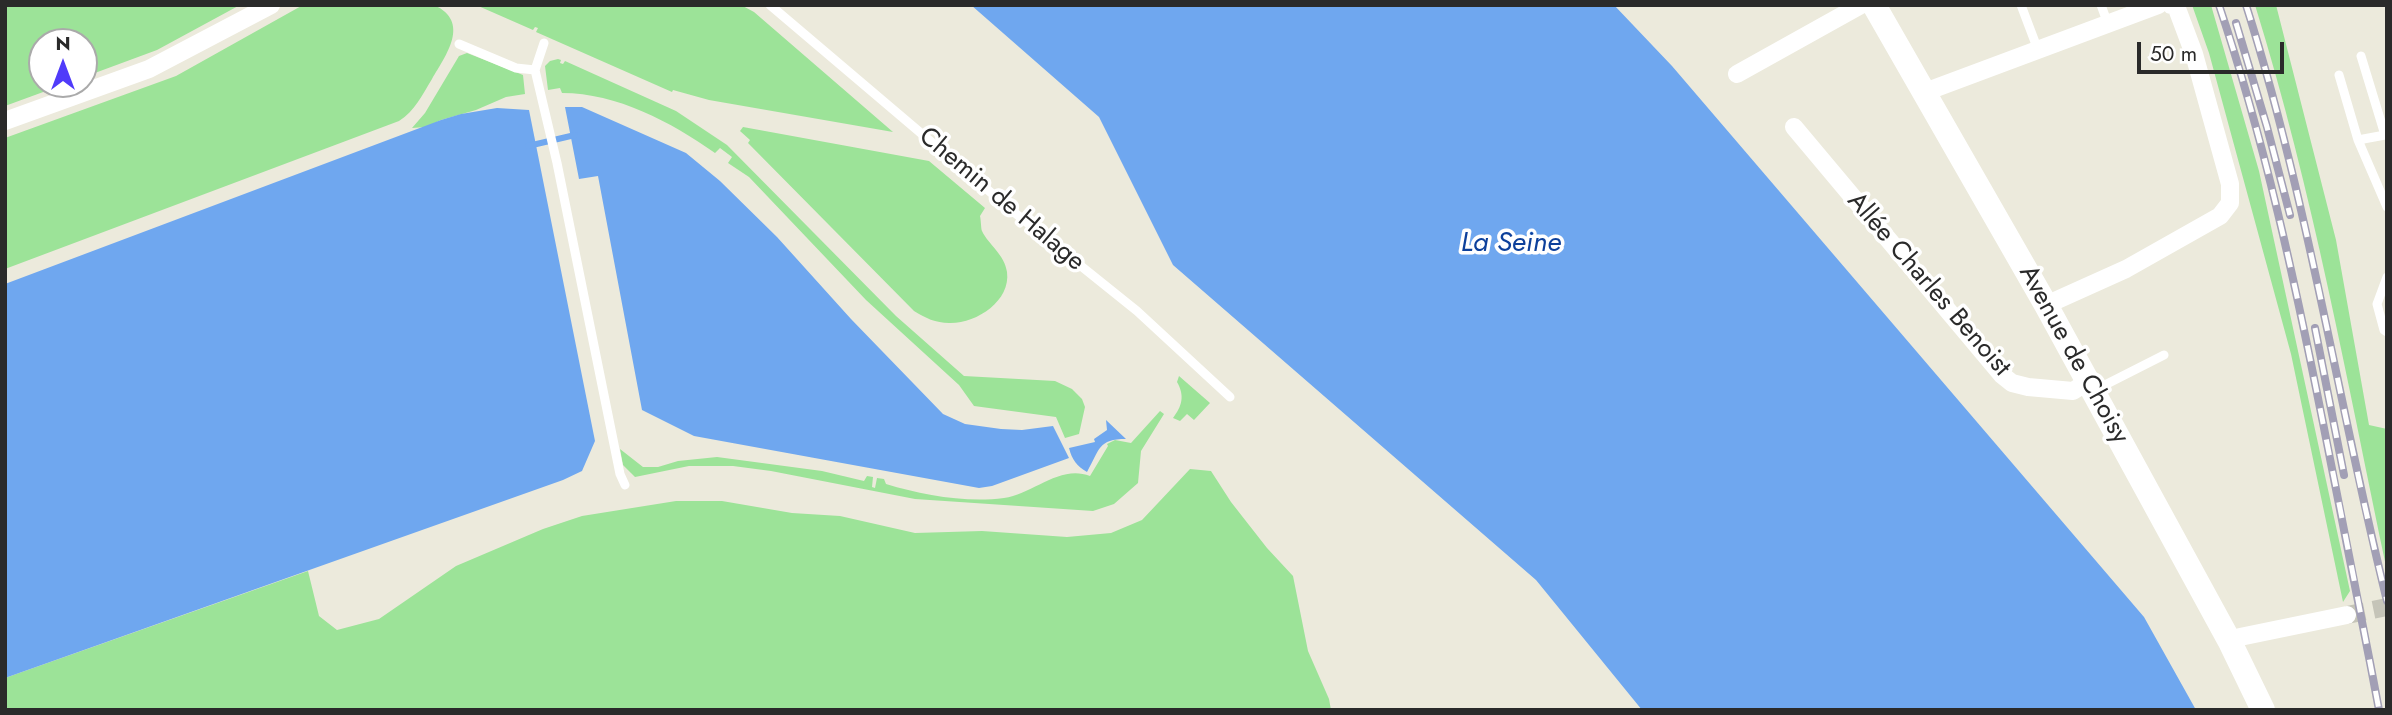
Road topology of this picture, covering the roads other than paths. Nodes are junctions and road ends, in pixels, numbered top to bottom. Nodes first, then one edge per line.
1 (271, 5) edge
2 (770, 5) edge
3 (1861, 5) edge
4 (1874, 5) edge
5 (2021, 5) edge
6 (2101, 5) edge
7 (2158, 5) edge
8 (2171, 5) edge
9 (2176, 6) edge
10 (2108, 24) junction
11 (544, 43) dead end
12 (459, 44) dead end
13 (2038, 50) junction
14 (2361, 56) dead end
15 (535, 70) junction
16 (1737, 74) dead end
17 (2339, 75) dead end
18 (1925, 92) junction
19 (5, 121) edge
20 (1794, 127) dead end
21 (2357, 140) junction
22 (2387, 207) edge
23 (2387, 277) edge
24 (2046, 305) junction
25 (2387, 332) edge
26 (2164, 355) dead end
27 (2089, 387) junction
28 (1230, 397) dead end
29 (625, 485) dead end
30 (2347, 615) tunnel mouth
31 (2230, 642) junction
32 (2263, 710) edge

1 - 19 street
2 - 28 lane, Chemin de Halage
3 - 16 street
4 - 18 main road, Avenue de Choisy
5 - 13 lane
6 - 10 lane
7 - 10 street
8 - 9 street
9 - 24 street
10 - 13 street
11 - 15 lane
12 - 15 lane
13 - 18 street
14 - 21 lane
15 - 29 lane
17 - 21 lane
18 - 24 main road, Avenue de Choisy
20 - 27 street, Allée Charles Benoist
21 - 22 lane
23 - 25 lane
24 - 27 main road, Avenue de Choisy
26 - 27 lane
27 - 31 main road, Avenue de Choisy
30 - 31 street
31 - 32 main road, Avenue de Choisy

